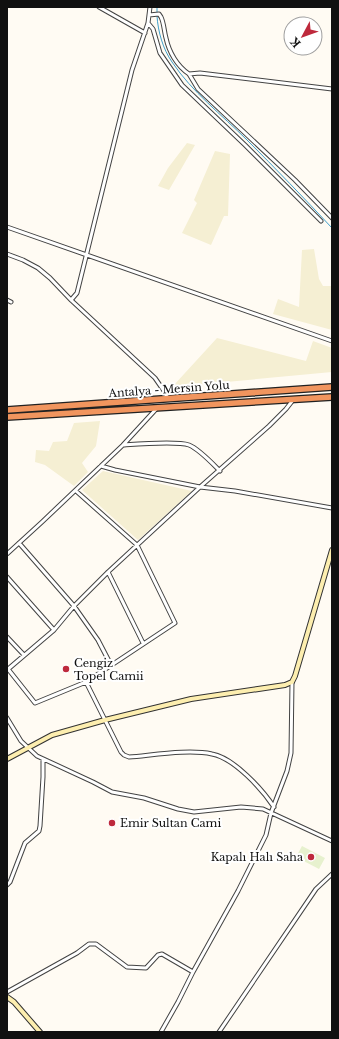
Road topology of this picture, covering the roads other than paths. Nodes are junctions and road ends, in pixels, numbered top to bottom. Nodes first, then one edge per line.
1 (99, 7) edge
2 (150, 7) edge
3 (149, 15) junction
4 (148, 23) junction
5 (145, 33) junction
6 (189, 74) junction
7 (332, 89) edge
8 (332, 218) edge
9 (321, 221) dead end
10 (7, 227) edge
11 (7, 254) edge
12 (86, 254) junction
13 (7, 300) edge
14 (71, 300) junction
15 (11, 302) dead end
16 (332, 341) edge
17 (332, 387) edge
18 (332, 397) edge
19 (168, 399) junction
20 (293, 399) junction
21 (158, 408) junction
22 (7, 410) edge
23 (7, 417) edge
24 (123, 445) junction
25 (102, 466) junction
26 (220, 471) junction
27 (200, 487) junction
28 (76, 491) junction
29 (332, 508) edge
30 (19, 543) junction
31 (137, 545) junction
32 (332, 550) edge
33 (7, 554) edge
34 (108, 572) junction
35 (7, 577) edge
36 (74, 606) junction
37 (54, 630) junction
38 (7, 637) edge
39 (143, 644) junction
40 (24, 656) junction
41 (111, 665) junction
42 (8, 670) edge
43 (86, 682) junction
44 (292, 682) junction
45 (7, 718) edge
46 (105, 720) junction
47 (27, 748) junction
48 (7, 759) edge
49 (43, 759) junction
50 (274, 807) junction
51 (271, 813) junction
52 (332, 841) edge
53 (332, 874) edge
54 (7, 885) edge
55 (193, 972) junction
56 (7, 992) edge
57 (7, 997) edge
58 (40, 1032) edge
59 (161, 1032) edge
60 (219, 1032) edge

1 - 5 street
2 - 3 street
3 - 4 street
3 - 6 street
4 - 5 street
4 - 9 street
5 - 12 street
6 - 7 street
6 - 8 street
10 - 12 street
11 - 14 street
12 - 14 street
12 - 16 street
13 - 15 street
14 - 19 street
17 - 19 highway, Antalya - Mersin Yolu
18 - 20 highway, Antalya - Mersin Yolu
19 - 22 highway, Antalya - Mersin Yolu
20 - 21 highway, Antalya - Mersin Yolu
20 - 26 street
21 - 23 highway, Antalya - Mersin Yolu
21 - 24 street
24 - 25 street
24 - 26 street
25 - 27 street
25 - 28 street
26 - 27 street
27 - 29 street
27 - 31 street
28 - 30 street
28 - 31 street
30 - 33 street
30 - 36 street
31 - 34 street
31 - 39 street
32 - 44 street
34 - 36 street
34 - 39 street
35 - 37 street
36 - 37 street
36 - 41 street
37 - 40 street
38 - 40 street
39 - 41 street
40 - 42 street
41 - 43 street
42 - 43 street
43 - 46 street
44 - 46 street
44 - 50 street
45 - 47 street
46 - 47 street
46 - 50 street
47 - 48 street
47 - 49 street
49 - 51 street
49 - 54 street
50 - 51 street
51 - 52 street
51 - 55 street
53 - 60 street
55 - 56 street
55 - 59 street
57 - 58 street

